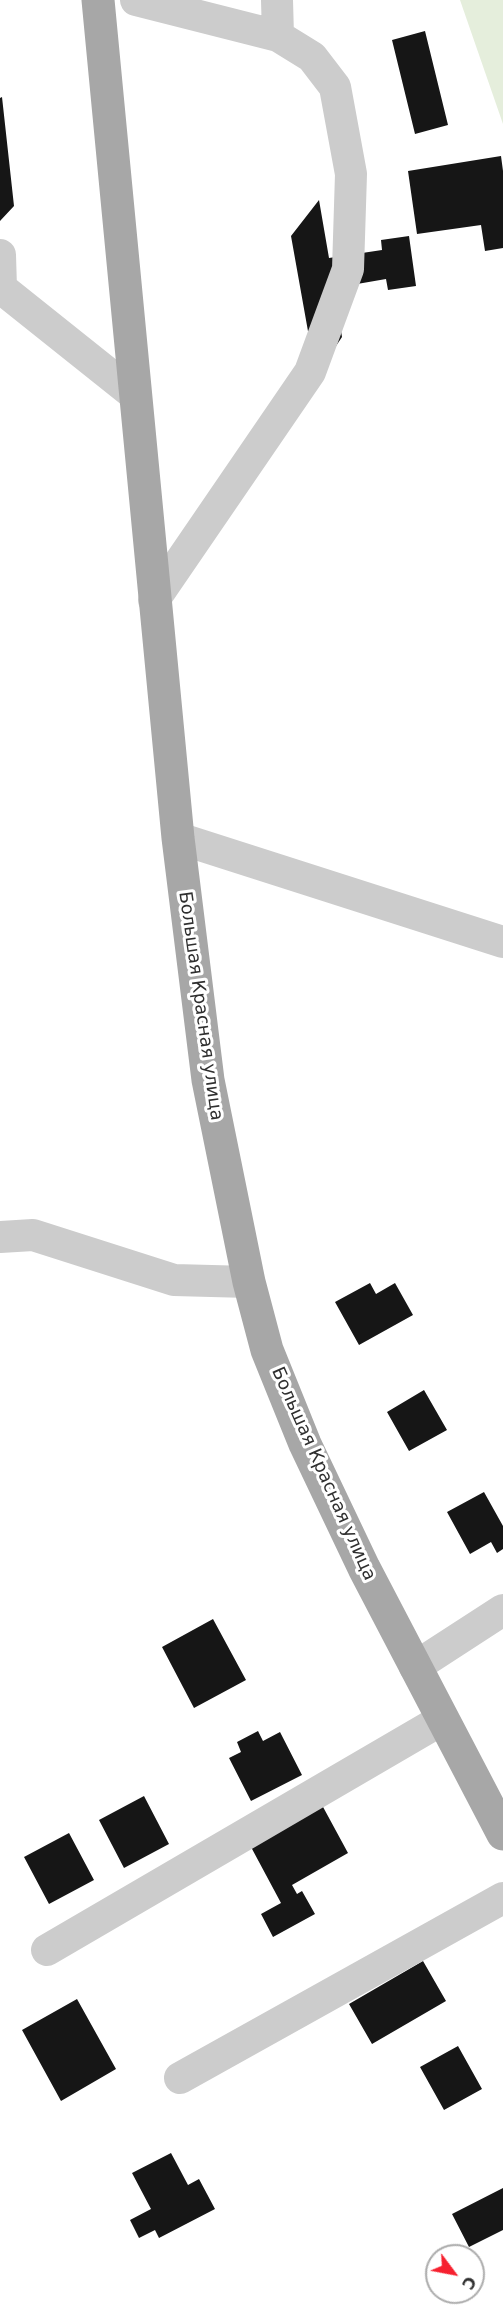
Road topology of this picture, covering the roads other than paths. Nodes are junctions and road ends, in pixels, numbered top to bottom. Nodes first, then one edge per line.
1 (98, 0) edge
2 (136, 0) edge
3 (277, 0) edge
4 (278, 36) junction
5 (0, 255) edge
6 (1, 287) edge
7 (135, 396) junction
8 (154, 600) junction
9 (178, 838) junction
10 (503, 942) edge
11 (0, 1237) edge
12 (249, 1282) junction
13 (503, 1610) edge
14 (415, 1667) junction
15 (443, 1719) junction
16 (503, 1834) edge
17 (503, 1898) edge
18 (47, 1950) dead end
19 (180, 2078) dead end

1 - 7 main road, Большая Красная улица
2 - 4 street
3 - 4 street
4 - 8 street
5 - 6 street
6 - 7 street
7 - 8 main road, Большая Красная улица
8 - 9 main road, Большая Красная улица
9 - 10 street
9 - 12 main road, Большая Красная улица
11 - 12 street
12 - 14 main road, Большая Красная улица
13 - 14 street
14 - 15 main road, Большая Красная улица
15 - 16 main road, Большая Красная улица
15 - 18 street
17 - 19 street

